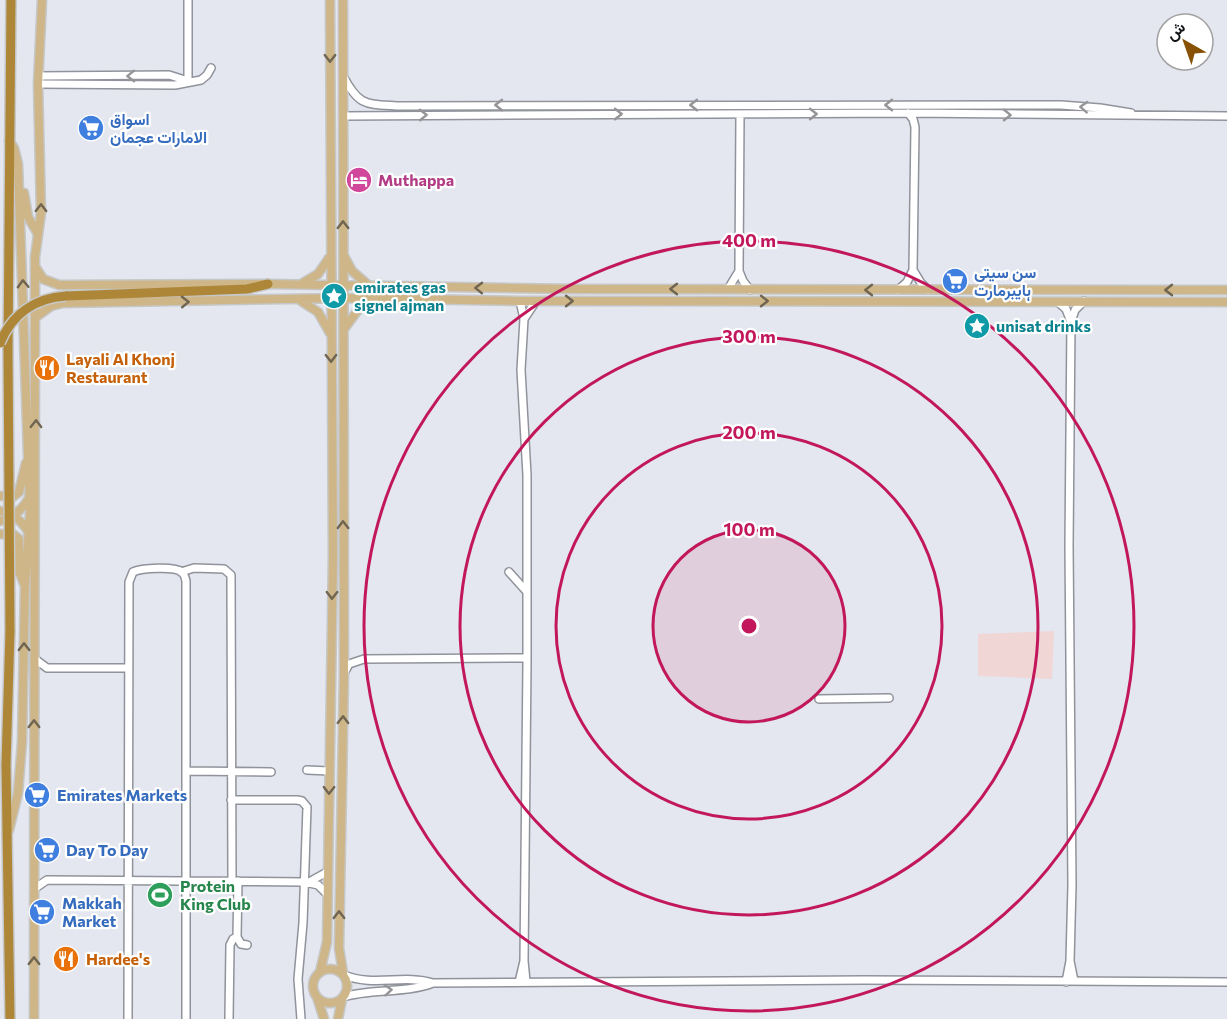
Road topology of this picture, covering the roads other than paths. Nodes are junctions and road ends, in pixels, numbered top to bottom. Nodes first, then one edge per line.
1 (11, 0) edge
2 (42, 0) edge
3 (188, 0) edge
4 (330, 0) edge
5 (343, 0) edge
6 (211, 68) dead end
7 (343, 76) junction
8 (39, 80) junction
9 (188, 81) junction
10 (397, 106) junction
11 (908, 113) junction
12 (740, 114) junction
13 (926, 114) junction
14 (397, 115) junction
15 (343, 116) junction
16 (1142, 116) junction
17 (1227, 116) edge
18 (915, 127) junction
19 (9, 141) junction
20 (19, 175) junction
21 (38, 234) junction
22 (331, 252) junction
23 (343, 252) junction
24 (36, 268) junction
25 (914, 270) junction
26 (739, 271) junction
27 (268, 284) junction
28 (301, 284) junction
29 (55, 285) junction
30 (331, 285) junction
31 (342, 285) junction
32 (368, 285) junction
33 (573, 289) junction
34 (728, 289) junction
35 (750, 290) junction
36 (898, 290) junction
37 (928, 290) junction
38 (1075, 290) junction
39 (1227, 290) edge
40 (331, 298) junction
41 (342, 298) junction
42 (298, 299) junction
43 (375, 299) junction
44 (520, 301) junction
45 (536, 301) junction
46 (1025, 301) junction
47 (1056, 301) junction
48 (1084, 301) junction
49 (1227, 302) edge
50 (55, 305) junction
51 (36, 317) junction
52 (524, 319) junction
53 (1071, 322) junction
54 (342, 332) junction
55 (35, 337) junction
56 (331, 337) junction
57 (0, 343) edge
58 (25, 357) junction
59 (27, 461) junction
60 (30, 495) junction
61 (0, 496) edge
62 (0, 511) edge
63 (14, 516) junction
64 (0, 521) edge
65 (29, 533) junction
66 (0, 534) edge
67 (182, 572) junction
68 (509, 572) dead end
69 (25, 586) junction
70 (527, 593) junction
71 (527, 658) junction
72 (34, 659) junction
73 (47, 668) junction
74 (128, 668) junction
75 (344, 674) junction
76 (34, 676) junction
77 (889, 698) dead end
78 (819, 699) dead end
79 (34, 757) junction
80 (307, 770) dead end
81 (187, 771) junction
82 (329, 771) junction
83 (231, 772) junction
84 (271, 772) dead end
85 (18, 780) junction
86 (231, 800) junction
87 (9, 830) junction
88 (34, 871) junction
89 (327, 872) junction
90 (47, 880) junction
91 (129, 880) junction
92 (187, 880) junction
93 (235, 881) junction
94 (307, 882) junction
95 (34, 889) junction
96 (327, 894) junction
97 (237, 937) junction
98 (247, 945) dead end
99 (320, 972) junction
100 (343, 974) junction
101 (523, 981) junction
102 (1070, 981) junction
103 (1227, 982) edge
104 (433, 983) junction
105 (317, 997) junction
106 (343, 998) junction
107 (10, 1019) edge
108 (33, 1019) edge
109 (128, 1019) edge
110 (186, 1019) edge
111 (229, 1019) edge
112 (301, 1019) edge
113 (324, 1019) edge
114 (338, 1019) edge

1 - 19 highway
2 - 8 main road
3 - 9 street
4 -> 22 main road
5 - 7 main road
6 - 9 street
7 - 10 street
7 - 15 main road
8 - 9 street
21 -> 8 main road
10 - 14 street
16 -> 10 street
12 -> 11 street
11 - 13 street
11 - 18 street
14 -> 12 street
12 - 26 street
13 -> 16 street
13 - 18 street
14 - 15 street
23 -> 15 main road
16 - 17 street
18 - 25 street
19 - 20 main road
19 - 87 highway, bridge
20 - 21 main road
58 -> 20 main road
21 - 24 main road
22 - 28 main road
22 - 30 main road
23 - 31 main road
23 - 32 main road
24 - 29 main road
24 - 51 main road
25 - 36 street
25 - 37 street
26 - 34 street
26 - 35 street
27 - 28 main road
27 - 29 main road
27 - 57 highway, bridge
28 - 30 main road
29 - 50 main road
30 - 31 main road
30 - 40 main road
31 - 32 main road
31 - 41 main road
33 -> 32 main road
34 -> 33 main road
33 - 44 main road
34 - 35 main road
36 -> 35 main road
36 - 37 main road
37 - 38 main road
39 -> 38 main road
38 - 46 main road
40 - 41 main road
40 - 42 main road
40 - 56 main road
41 - 43 main road
41 - 54 main road
50 -> 42 main road
42 - 56 main road
43 - 44 main road
43 - 54 main road
44 - 45 main road
44 - 52 street
45 -> 46 main road
45 - 52 street
46 - 47 main road
47 - 48 main road
47 - 53 street
48 - 49 main road
48 - 53 street
50 - 51 main road
51 - 55 main road
52 - 70 street
53 - 102 street
75 -> 54 main road
55 - 58 main road
72 -> 55 main road
56 -> 82 main road
58 - 59 main road
59 - 60 main road
59 - 61 main road
60 - 63 main road
60 - 65 main road
62 - 63 main road
63 - 64 main road
63 - 65 main road
65 - 69 main road
66 - 69 main road
67 - 74 street
67 - 81 street
67 - 83 street
68 - 70 street
85 -> 69 main road
70 - 71 street
71 - 75 street
71 - 101 street
72 - 73 street
72 - 76 main road
73 - 74 street
73 - 76 street
74 - 91 street
100 -> 75 main road
79 -> 76 main road
77 - 78 street
79 - 85 main road
79 - 88 main road
80 - 82 street
81 - 83 street
81 - 92 street
82 -> 89 main road
83 - 84 street
83 - 86 street
85 - 87 main road
86 - 93 street
86 - 94 street
87 - 107 highway
88 - 90 street
88 - 95 main road
89 - 94 street
89 - 96 main road
90 - 91 street
90 - 95 street
91 - 92 street
91 - 109 street
92 - 93 street
92 - 110 street
93 - 94 street
93 - 97 street
94 - 96 street
94 - 112 street
108 -> 95 main road
96 - 99 main road
97 - 98 street
97 - 111 street
99 - 100 main road
99 - 105 main road
100 - 104 street
100 - 106 main road
101 - 102 street
101 - 104 street
102 - 103 street
106 -> 104 street
105 - 106 main road
105 - 113 main road
106 - 114 main road

